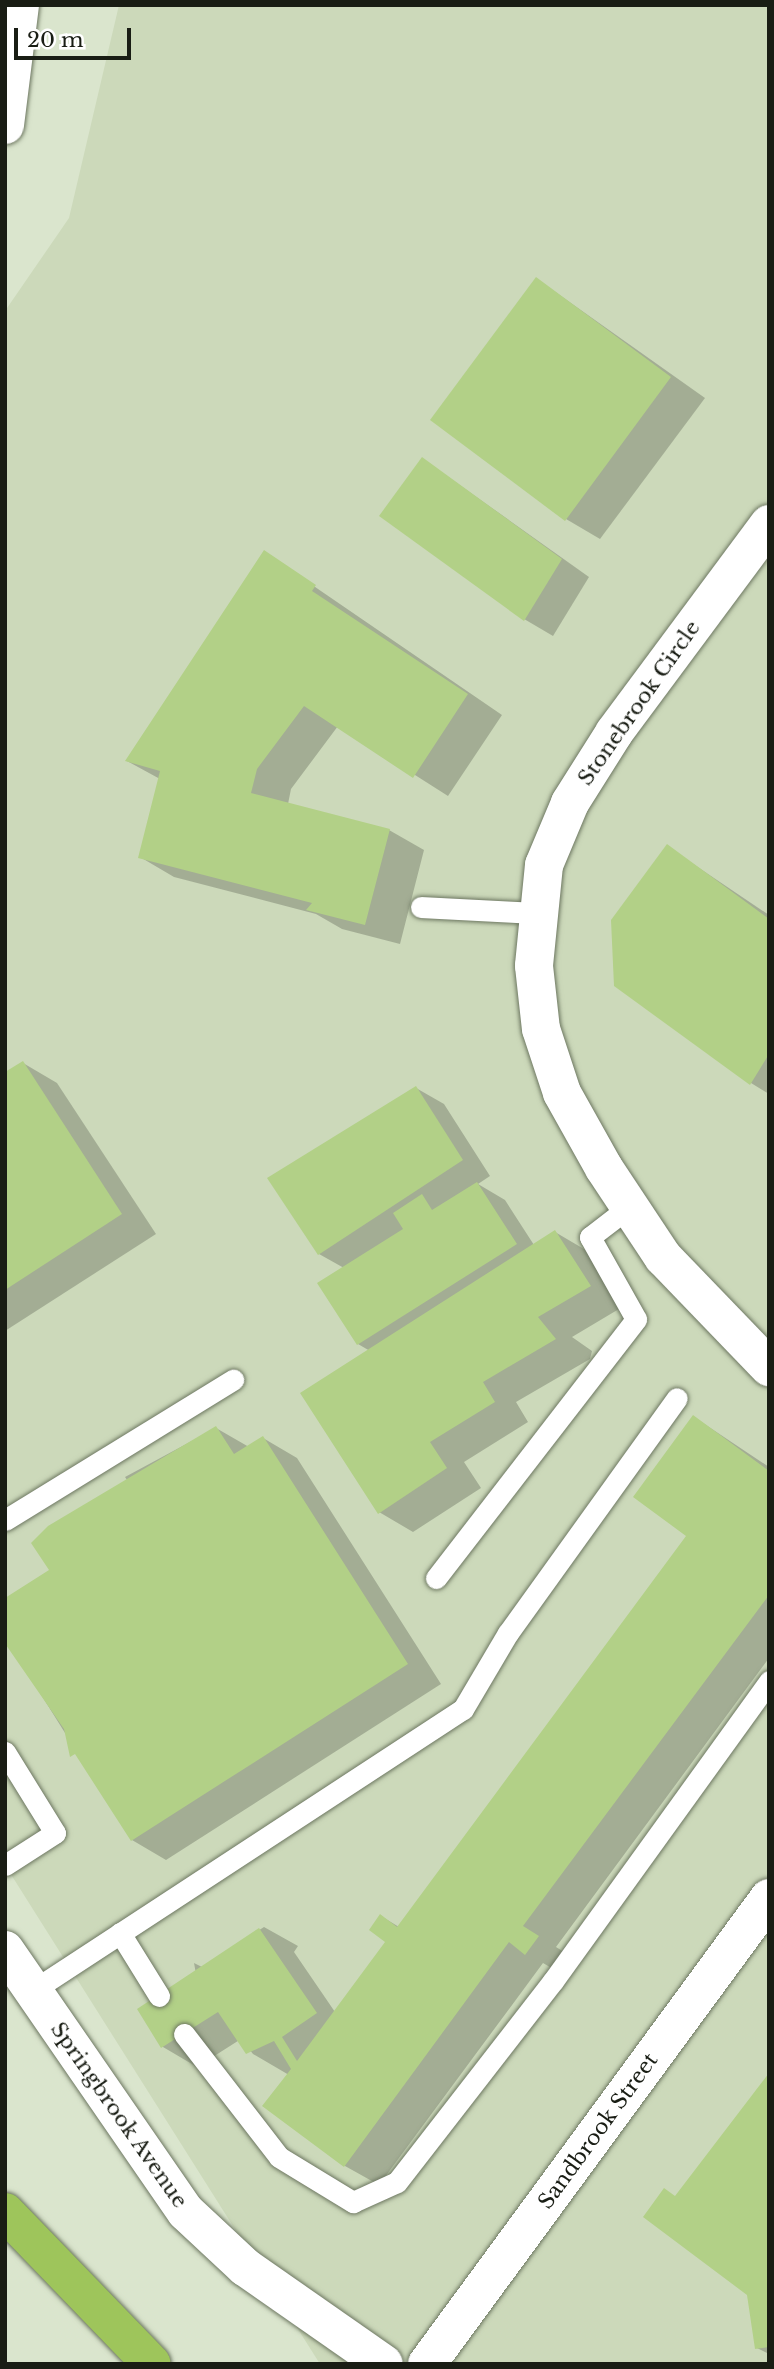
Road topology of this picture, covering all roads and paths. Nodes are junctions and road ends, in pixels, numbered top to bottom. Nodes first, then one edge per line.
1 (20, 5) edge
2 (5, 125) edge
3 (769, 524) edge
4 (421, 906) dead end
5 (535, 913) junction
6 (629, 1207) junction
7 (769, 1367) edge
8 (233, 1380) dead end
9 (677, 1398) dead end
10 (5, 1520) edge
11 (436, 1578) dead end
12 (769, 1681) edge
13 (5, 1752) edge
14 (5, 1865) edge
15 (769, 1898) edge
16 (120, 1933) junction
17 (5, 1950) edge
18 (32, 1991) junction
19 (159, 1996) dead end
20 (184, 2034) dead end
21 (5, 2213) edge
22 (152, 2364) edge
23 (384, 2364) edge
24 (427, 2364) edge

1 - 2 street
3 - 5 street, Stonebrook Circle
4 - 5 lane
5 - 6 street, Stonebrook Circle
6 - 7 street, Stonebrook Circle
6 - 11 lane
8 - 10 lane
9 - 16 lane
12 - 20 lane
13 - 14 lane
15 - 24 street, Sandbrook Street
16 - 18 lane
16 - 19 lane
17 - 18 street, Springbrook Avenue
18 - 23 street, Springbrook Avenue
21 - 22 highway

